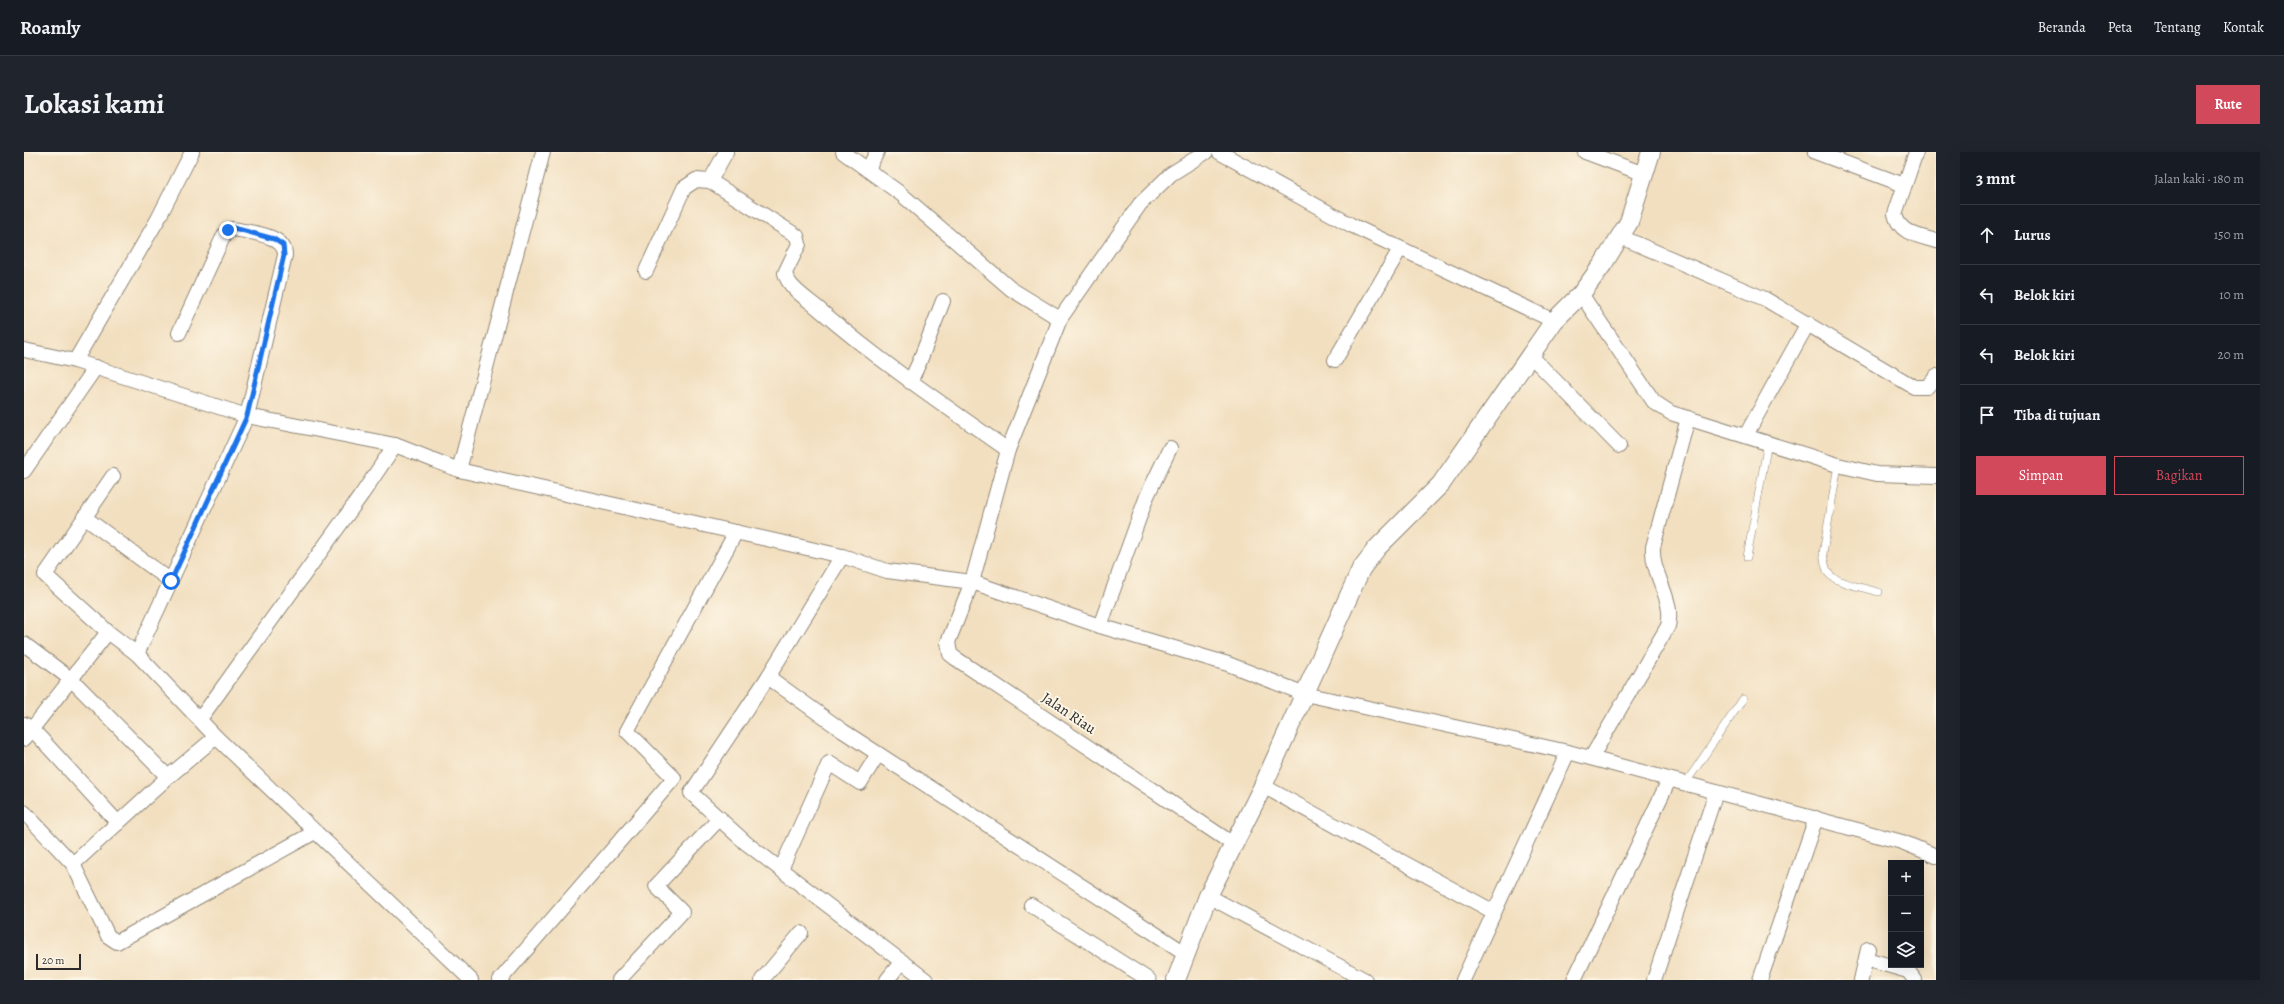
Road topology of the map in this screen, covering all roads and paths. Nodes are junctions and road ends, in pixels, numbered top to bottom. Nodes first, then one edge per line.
1 (192, 152) edge
2 (543, 152) edge
3 (726, 152) edge
4 (843, 152) edge
5 (878, 152) edge
6 (1206, 152) edge
7 (1219, 152) edge
8 (1585, 152) edge
9 (1651, 152) edge
10 (1815, 152) edge
11 (1916, 152) edge
12 (868, 168) junction
13 (1644, 174) junction
14 (710, 181) junction
15 (1904, 185) junction
16 (1621, 237) junction
17 (1936, 241) edge
18 (1400, 249) junction
19 (646, 271) dead end
20 (1581, 294) junction
21 (943, 301) dead end
22 (1060, 319) junction
23 (1554, 321) junction
24 (1808, 323) junction
25 (179, 333) dead end
26 (24, 350) edge
27 (1530, 355) junction
28 (1335, 360) dead end
29 (75, 361) junction
30 (96, 368) junction
31 (1936, 376) edge
32 (910, 382) junction
33 (247, 416) junction
34 (1688, 418) junction
35 (1746, 435) junction
36 (1768, 442) junction
37 (395, 445) junction
38 (1619, 446) dead end
39 (1170, 448) dead end
40 (1008, 450) junction
41 (1838, 465) junction
42 (459, 470) junction
43 (24, 471) edge
44 (113, 476) dead end
45 (1936, 476) edge
46 (84, 517) junction
47 (736, 532) junction
48 (842, 556) junction
49 (1747, 557) dead end
50 (171, 581) junction
51 (972, 582) junction
52 (1880, 592) dead end
53 (1100, 626) junction
54 (108, 632) junction
55 (24, 644) edge
56 (137, 654) junction
57 (768, 677) junction
58 (72, 680) junction
59 (1305, 694) junction
60 (1743, 699) dead end
61 (200, 719) junction
62 (27, 731) edge
63 (216, 737) junction
64 (1568, 752) junction
65 (878, 754) junction
66 (1591, 758) junction
67 (168, 777) junction
68 (674, 778) junction
69 (1669, 780) junction
70 (1685, 784) junction
71 (1263, 786) junction
72 (1716, 792) junction
73 (691, 793) junction
74 (24, 812) edge
75 (720, 818) junction
76 (1816, 818) junction
77 (118, 823) junction
78 (315, 832) junction
79 (1233, 844) junction
80 (1936, 856) edge
81 (73, 864) junction
82 (781, 869) junction
83 (1208, 896) junction
84 (1031, 905) dead end
85 (1494, 912) junction
86 (801, 933) dead end
87 (1185, 953) junction
88 (902, 961) junction
89 (471, 980) edge
90 (500, 980) edge
91 (619, 980) edge
92 (762, 980) edge
93 (887, 980) edge
94 (926, 980) edge
95 (1149, 980) edge
96 (1176, 980) edge
97 (1365, 980) edge
98 (1463, 980) edge
99 (1574, 980) edge
100 (1654, 980) edge
101 (1760, 980) edge
102 (1861, 980) edge
103 (1915, 980) edge

1 - 29 street
2 - 42 street
3 - 14 street
4 - 12 street
5 - 12 street
6 - 22 street, Jalan Riau
7 - 18 street
8 - 13 street
9 - 13 street
10 - 15 street
11 - 15 street
12 - 22 street
13 - 16 street
14 - 19 street
14 - 32 street
15 - 17 street
16 - 20 street
16 - 24 street
18 - 23 street
18 - 28 street
20 - 23 street
20 - 34 street
21 - 32 street
22 - 40 street, Jalan Riau
23 - 27 street
24 - 31 street
24 - 35 street
25 - 33 street
26 - 29 street
27 - 38 street
27 - 59 street
29 - 30 street
30 - 33 street
30 - 43 street
32 - 40 street
33 - 37 street
33 - 50 street
34 - 35 street
34 - 66 street
35 - 36 street
36 - 41 street
36 - 49 lane
37 - 42 street
37 - 61 street
39 - 53 street
40 - 51 street, Jalan Riau
41 - 45 street
41 - 52 lane
42 - 47 street
44 - 46 street
46 - 50 street
46 - 54 street
47 - 48 street
47 - 68 street
48 - 51 street
48 - 57 street
50 - 56 street
51 - 53 street
51 - 79 street, Jalan Riau
53 - 59 street
54 - 56 street
54 - 58 street
55 - 58 street
56 - 61 street
57 - 65 street
57 - 73 street
58 - 62 street
58 - 67 street
59 - 64 street
59 - 71 street
60 - 70 lane
61 - 63 street
62 - 77 street
63 - 67 street
63 - 78 street
64 - 66 street
64 - 85 street
65 - 82 street
65 - 87 street
66 - 69 street
67 - 77 street
68 - 73 street
68 - 90 street
69 - 70 street
69 - 99 street
70 - 72 street
71 - 79 street
71 - 85 street
72 - 76 street
72 - 100 street
73 - 75 street
74 - 81 street
75 - 82 street
75 - 91 street
76 - 80 street
76 - 101 street
77 - 81 street
78 - 81 street
78 - 89 street
79 - 83 street
82 - 88 street
83 - 87 street
83 - 97 street
84 - 95 street
85 - 98 street
86 - 92 street
87 - 96 street
88 - 93 street
88 - 94 street
102 - 103 street

